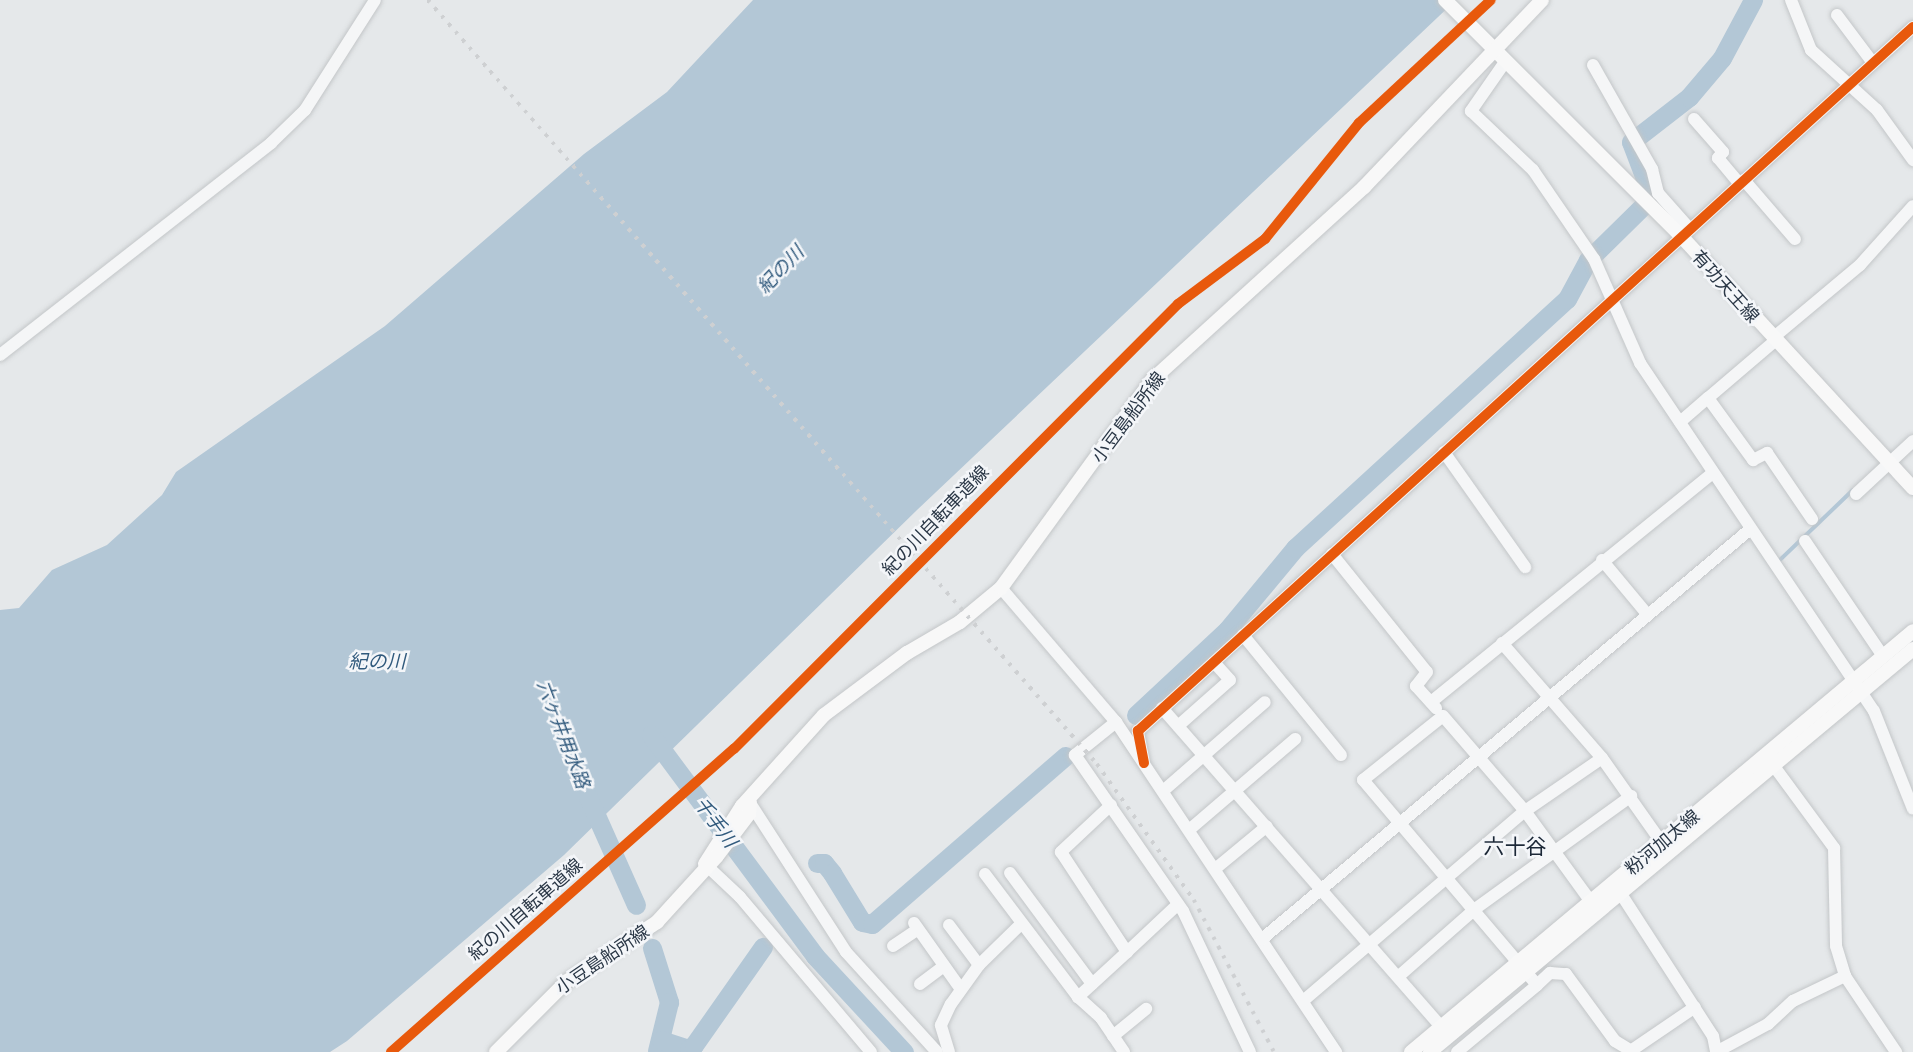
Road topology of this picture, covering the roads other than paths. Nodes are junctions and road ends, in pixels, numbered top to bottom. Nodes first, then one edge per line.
1 (375, 0) edge
2 (1445, 0) edge
3 (1542, 0) edge
4 (1791, 0) edge
5 (1837, 15) dead end
6 (1913, 27) edge
7 (1491, 47) junction
8 (1505, 62) junction
9 (1873, 63) junction
10 (1593, 65) dead end
11 (1850, 84) junction
12 (1694, 120) dead end
13 (1913, 160) edge
14 (1742, 182) junction
15 (1913, 206) edge
16 (1686, 233) junction
17 (1795, 239) dead end
18 (1611, 302) junction
19 (1775, 339) junction
20 (0, 355) edge
21 (1708, 398) junction
22 (1680, 422) junction
23 (1913, 441) edge
24 (1444, 452) junction
25 (1888, 464) junction
26 (1712, 474) junction
27 (1913, 488) edge
28 (1856, 494) dead end
29 (1812, 519) dead end
30 (1748, 531) junction
31 (1805, 541) dead end
32 (1332, 554) junction
33 (1602, 560) junction
34 (1525, 567) dead end
35 (1001, 588) junction
36 (1647, 614) junction
37 (1913, 632) edge
38 (1243, 635) junction
39 (1502, 643) junction
40 (1913, 649) edge
41 (1883, 656) junction
42 (1214, 662) junction
43 (1857, 687) junction
44 (1549, 695) junction
45 (1265, 702) dead end
46 (1430, 702) junction
47 (1162, 708) junction
48 (1443, 716) junction
49 (1116, 722) junction
50 (1178, 726) junction
51 (1295, 739) dead end
52 (1204, 755) junction
53 (1341, 755) dead end
54 (1477, 756) junction
55 (1602, 758) junction
56 (1770, 760) junction
57 (1144, 763) junction
58 (1236, 790) junction
59 (1163, 791) junction
60 (1631, 796) junction
61 (1111, 805) junction
62 (747, 808) junction
63 (1913, 809) edge
64 (1525, 811) junction
65 (1399, 822) junction
66 (1267, 826) junction
67 (1189, 830) junction
68 (1662, 843) junction
69 (1554, 850) junction
70 (710, 857) junction
71 (1215, 869) junction
72 (1010, 873) dead end
73 (985, 874) dead end
74 (1446, 876) junction
75 (1321, 887) junction
76 (1621, 894) junction
77 (1591, 902) junction
78 (1175, 907) junction
79 (1475, 909) junction
80 (1021, 924) junction
81 (949, 925) dead end
82 (1262, 939) junction
83 (1370, 943) junction
84 (893, 946) dead end
85 (1127, 952) junction
86 (979, 965) junction
87 (944, 966) junction
88 (1528, 974) junction
89 (1399, 976) junction
90 (1845, 976) junction
91 (920, 984) dead end
92 (1092, 984) junction
93 (960, 988) junction
94 (1078, 998) junction
95 (1303, 1001) junction
96 (1695, 1007) junction
97 (1146, 1009) dead end
98 (1441, 1027) junction
99 (1113, 1036) junction
100 (1633, 1051) edge
101 (496, 1052) edge
102 (871, 1052) edge
103 (937, 1052) edge
104 (949, 1052) edge
105 (1124, 1052) edge
106 (1250, 1052) edge
107 (1336, 1052) edge
108 (1412, 1052) edge
109 (1430, 1052) edge
110 (1457, 1052) edge
111 (1716, 1052) edge
112 (1896, 1052) edge

1 - 20 street
2 - 7 main road, 有功天王線
3 - 7 main road, 小豆島船所線
4 - 11 street
5 - 9 street
6 - 9 street
7 - 8 main road, 有功天王線
7 - 35 main road, 小豆島船所線
8 - 16 main road, 有功天王線
8 - 18 street
9 - 11 street
10 - 16 street
11 - 13 street
11 - 14 street
12 - 14 street
14 - 16 street
14 - 17 street
15 - 19 street
16 - 18 street
16 - 19 main road, 有功天王線
18 - 22 street
18 - 24 street
19 - 21 street
19 - 25 main road, 有功天王線
21 - 22 street
21 - 29 street
22 - 26 street
23 - 25 street
24 - 32 street
24 - 34 street
25 - 27 main road, 有功天王線
25 - 28 street
26 - 30 street
26 - 33 street
30 - 36 street
30 - 43 street
31 - 41 street
32 - 38 street
32 - 46 street
33 - 36 street
33 - 39 street
35 - 49 street
35 - 62 main road, 小豆島船所線
36 - 44 street
37 - 41 main road, 粉河加太線
38 - 42 street
38 - 53 street
39 - 44 street
39 - 46 street
40 - 43 main road, 粉河加太線
41 - 43 main road, 粉河加太線
42 - 47 street
42 - 50 street
43 - 56 main road, 粉河加太線
43 - 63 street
44 - 54 street
44 - 55 street
45 - 52 street
46 - 48 street
47 - 50 street
47 - 57 street
48 - 54 street
48 - 65 street
49 - 57 street
49 - 61 street
50 - 52 street
51 - 58 street
52 - 58 street
52 - 59 street
54 - 64 street
54 - 65 street
55 - 60 street
55 - 64 street
56 - 68 main road, 粉河加太線
56 - 76 main road, 粉河加太線
56 - 90 street
57 - 59 street
58 - 66 street
58 - 67 street
59 - 67 street
60 - 68 street
60 - 69 street
61 - 78 street
61 - 85 street
62 - 70 main road, 小豆島船所線
62 - 103 street
64 - 69 street
64 - 74 street
65 - 74 street
65 - 75 street
66 - 71 street
66 - 75 street
67 - 71 street
68 - 77 main road, 粉河加太線
69 - 77 street
69 - 79 street
70 - 101 main road, 小豆島船所線
70 - 102 street
71 - 82 street
72 - 92 street
73 - 80 street
74 - 79 street
74 - 83 street
75 - 82 street
75 - 83 street
76 - 88 main road, 粉河加太線
76 - 96 street
77 - 88 main road, 粉河加太線
78 - 85 street
78 - 106 street
79 - 88 street
79 - 89 street
80 - 86 street
80 - 94 street
81 - 86 street
82 - 95 street
83 - 89 street
83 - 95 street
84 - 87 street
85 - 92 street
86 - 93 street
87 - 91 street
87 - 93 street
88 - 98 main road, 粉河加太線
88 - 100 street
88 - 109 main road, 粉河加太線
88 - 110 street
89 - 98 street
90 - 111 street
90 - 112 street
92 - 94 street
93 - 104 street
94 - 99 street
95 - 107 street
96 - 100 street
96 - 111 street
97 - 99 street
98 - 108 main road, 粉河加太線
99 - 105 street

